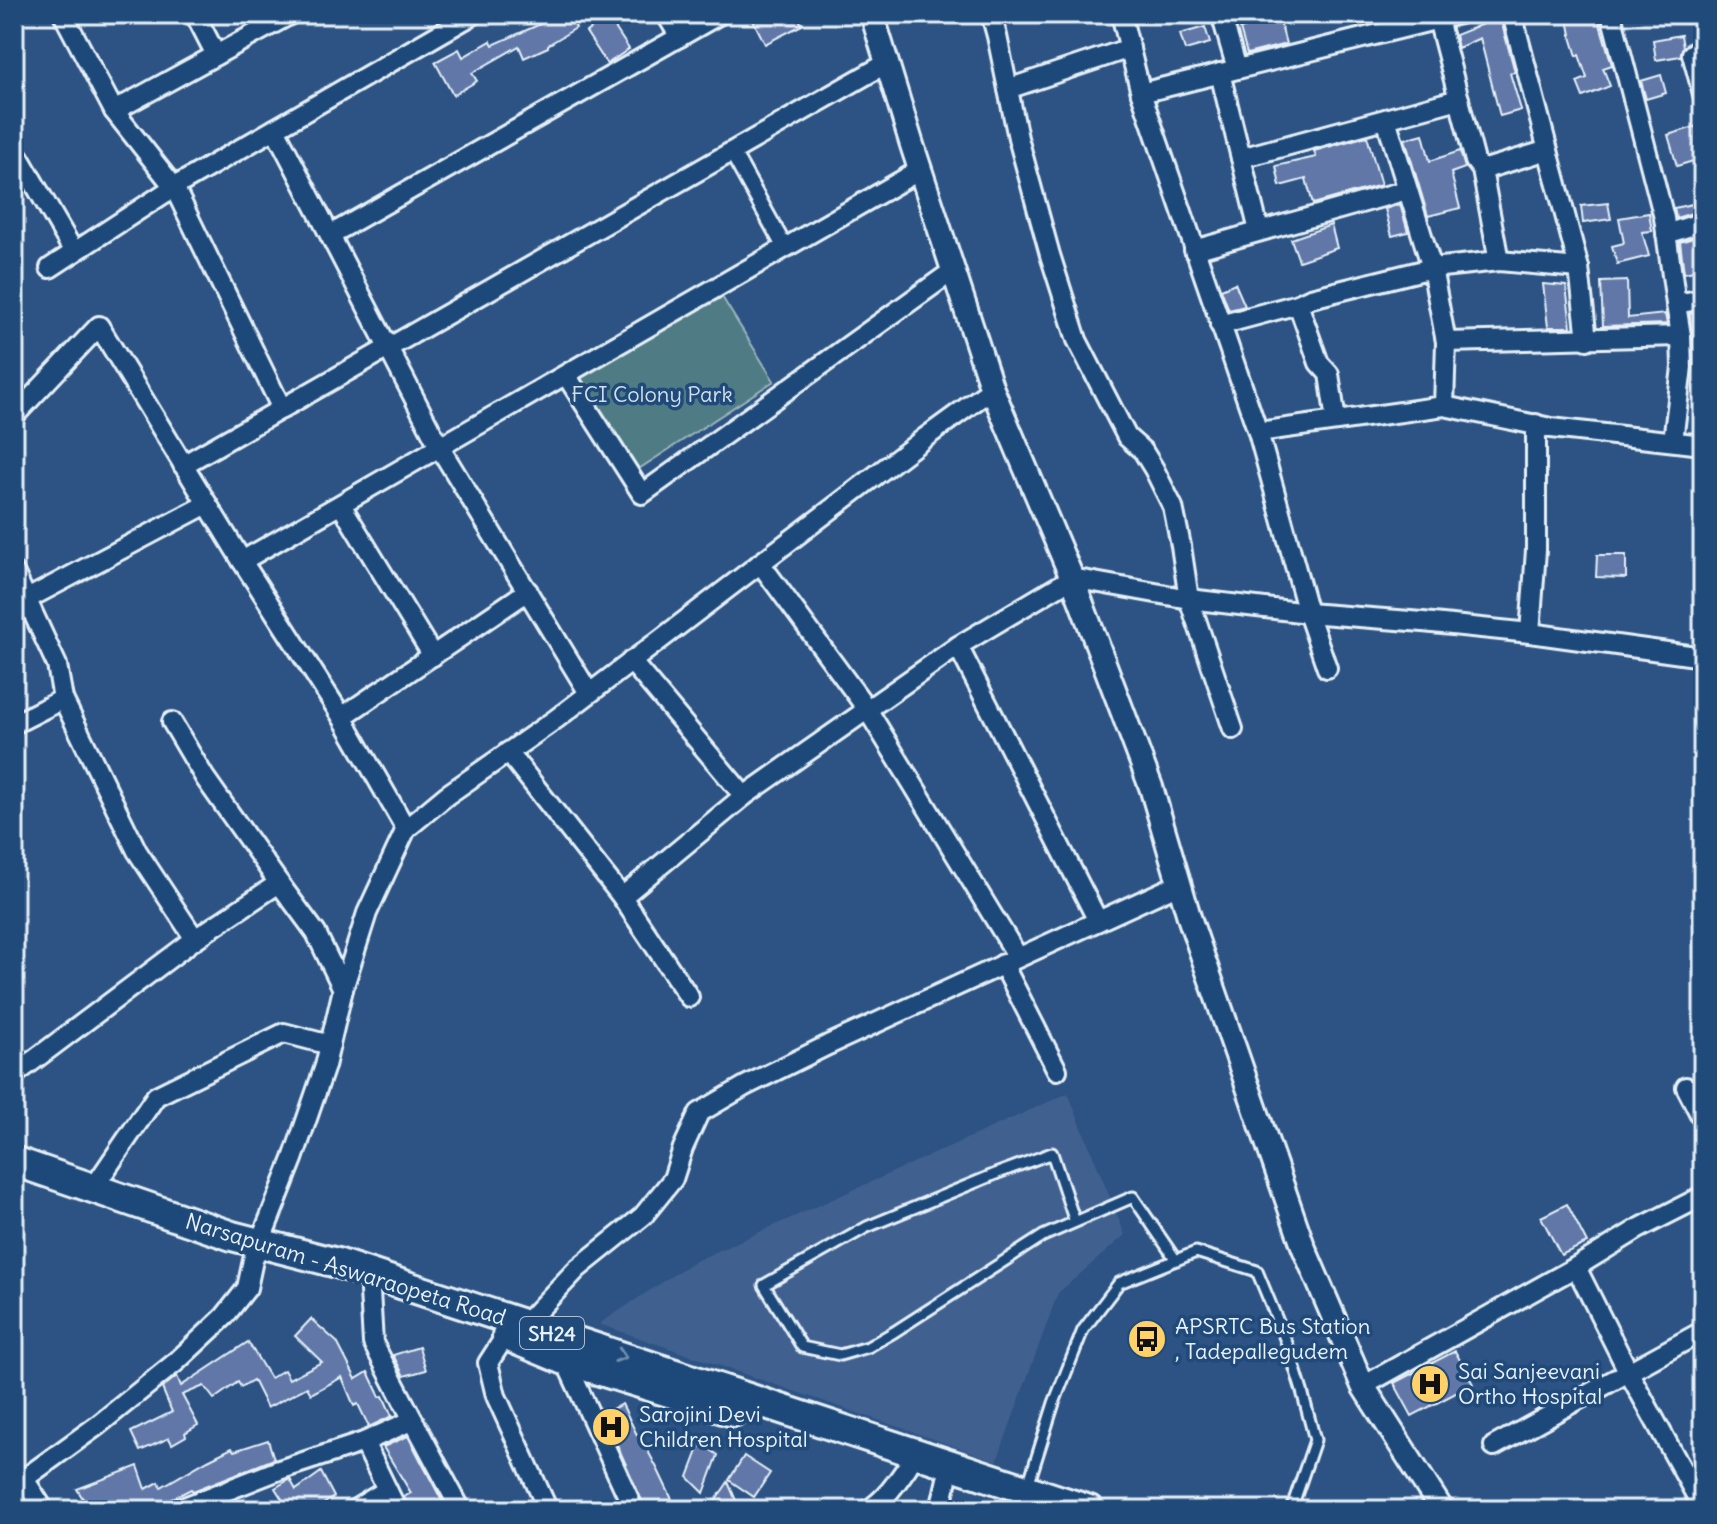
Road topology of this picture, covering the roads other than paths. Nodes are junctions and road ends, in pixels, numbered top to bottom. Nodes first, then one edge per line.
1 (63, 14) edge
2 (195, 14) edge
3 (291, 14) edge
4 (474, 14) edge
5 (666, 14) edge
6 (720, 14) edge
7 (872, 14) edge
8 (991, 14) edge
9 (1121, 14) edge
10 (1221, 14) edge
11 (1459, 14) edge
12 (1512, 14) edge
13 (1611, 14) edge
14 (1438, 19) junction
15 (680, 37) junction
16 (1703, 46) edge
17 (1130, 48) junction
18 (216, 55) junction
19 (887, 63) junction
20 (1228, 71) junction
21 (1008, 89) junction
22 (1141, 93) junction
23 (1703, 94) edge
24 (1459, 99) junction
25 (114, 111) junction
26 (1386, 119) junction
27 (275, 129) junction
28 (1548, 150) junction
29 (732, 152) junction
30 (14, 153) edge
31 (1241, 158) junction
32 (920, 170) junction
33 (1482, 170) junction
34 (174, 187) junction
35 (1407, 190) junction
36 (1703, 222) edge
37 (1259, 231) junction
38 (1666, 234) junction
39 (330, 235) junction
40 (785, 248) junction
41 (1194, 250) junction
42 (74, 252) junction
43 (1499, 261) junction
44 (50, 268) dead end
45 (1432, 268) junction
46 (1579, 268) junction
47 (954, 270) junction
48 (1703, 299) edge
49 (1298, 304) junction
50 (1676, 304) junction
51 (1220, 325) junction
52 (1681, 336) junction
53 (1587, 340) junction
54 (1446, 342) junction
55 (389, 349) junction
56 (566, 375) junction
57 (992, 389) junction
58 (1444, 406) junction
59 (282, 409) junction
60 (14, 416) edge
61 (1336, 421) junction
62 (1536, 424) junction
63 (1258, 432) junction
64 (1673, 441) junction
65 (1703, 445) edge
66 (440, 448) junction
67 (183, 465) junction
68 (207, 504) junction
69 (341, 505) junction
70 (242, 561) junction
71 (760, 563) junction
72 (14, 572) edge
73 (1072, 578) junction
74 (528, 591) junction
75 (1189, 599) junction
76 (20, 604) edge
77 (1308, 613) junction
78 (1530, 633) junction
79 (958, 646) junction
80 (433, 656) junction
81 (1703, 657) edge
82 (631, 661) junction
83 (1327, 668) dead end
84 (589, 693) junction
85 (63, 699) junction
86 (867, 709) junction
87 (342, 717) junction
88 (172, 722) dead end
89 (14, 724) edge
90 (1233, 729) dead end
91 (508, 752) junction
92 (744, 796) junction
93 (406, 829) junction
94 (279, 883) junction
95 (1179, 884) junction
96 (622, 897) junction
97 (1098, 921) junction
98 (195, 939) junction
99 (1010, 960) junction
100 (343, 989) junction
101 (689, 997) dead end
102 (330, 1045) junction
103 (1057, 1070) dead end
104 (14, 1075) edge
105 (1686, 1087) dead end
106 (1703, 1120) edge
107 (14, 1161) edge
108 (14, 1180) edge
109 (94, 1187) junction
110 (1703, 1196) edge
111 (1075, 1222) junction
112 (256, 1251) junction
113 (1176, 1260) junction
114 (1576, 1267) junction
115 (370, 1291) junction
116 (516, 1330) junction
117 (1703, 1331) edge
118 (565, 1360) junction
119 (1629, 1373) junction
120 (1363, 1386) junction
121 (413, 1420) junction
122 (364, 1442) junction
123 (1494, 1446) dead end
124 (908, 1466) junction
125 (1695, 1473) edge
126 (947, 1479) junction
127 (19, 1483) edge
128 (387, 1490) junction
129 (1029, 1501) edge
130 (1703, 1508) edge
131 (44, 1510) edge
132 (177, 1510) edge
133 (354, 1510) edge
134 (397, 1510) edge
135 (461, 1510) edge
136 (548, 1510) edge
137 (634, 1510) edge
138 (868, 1510) edge
139 (940, 1510) edge
140 (1089, 1510) edge
141 (1291, 1510) edge
142 (1442, 1510) edge

1 - 25 street
2 - 18 street
3 - 18 street
4 - 27 street
5 - 15 street
6 - 15 street
7 - 19 street
8 - 21 street
9 - 17 street
10 - 20 street
11 - 14 street
12 - 28 street
13 - 38 street
14 - 20 street
14 - 24 street
15 - 39 street
16 - 23 street
17 - 21 street
17 - 22 street
18 - 25 street
19 - 29 street
19 - 32 street
20 - 22 street
20 - 31 street
21 - 75 street
22 - 41 street
24 - 26 street
24 - 33 street
25 - 34 street
26 - 31 street
26 - 35 street
27 - 34 street
27 - 39 street
28 - 33 street
28 - 46 street
29 - 40 street
29 - 55 street
30 - 42 street
31 - 37 street
32 - 40 street
32 - 47 street
33 - 43 street
34 - 42 street
34 - 59 street
35 - 37 street
35 - 45 street
36 - 38 street
37 - 41 street
38 - 50 street
39 - 55 street
40 - 56 street
41 - 51 street
42 - 44 street
43 - 45 street
43 - 46 street
45 - 49 street
45 - 54 street
46 - 53 street
47 - 56 street
47 - 57 street
48 - 50 street
49 - 51 street
49 - 61 street
50 - 52 street
51 - 63 street
52 - 53 street
52 - 64 street
53 - 54 street
54 - 58 street
55 - 59 street
55 - 66 street
56 - 66 street
57 - 71 street
57 - 73 street
58 - 61 street
58 - 62 street
59 - 67 street
60 - 67 street
61 - 63 street
62 - 64 street
62 - 78 street
63 - 77 street
64 - 65 street
66 - 69 street
66 - 74 street
67 - 68 street
68 - 70 street
68 - 76 street
69 - 70 street
69 - 80 street
70 - 87 street
71 - 82 street
71 - 86 street
72 - 76 street
73 - 75 street
73 - 79 street
73 - 95 street
74 - 80 street
74 - 84 street
75 - 77 street
75 - 90 street
76 - 85 street
77 - 78 street
77 - 83 street
78 - 81 street
79 - 86 street
79 - 97 street
80 - 87 street
82 - 84 street
82 - 92 street
84 - 91 street
85 - 89 street
85 - 98 street
86 - 92 street
86 - 99 street
87 - 93 street
88 - 94 street
91 - 93 street
91 - 96 street
92 - 96 street
93 - 100 street
94 - 98 street
94 - 100 street
95 - 97 street
95 - 120 street
96 - 101 street
97 - 99 street
98 - 104 street
99 - 103 street
99 - 116 street
100 - 102 street
102 - 109 street
102 - 112 street
105 - 106 street
107 - 109 main road, Narsapuram - Aswaraopeta Road / SH24
108 - 112 main road, Narsapuram - Aswaraopeta Road / SH24
109 - 112 main road, Narsapuram - Aswaraopeta Road / SH24
110 - 114 street
111 - 111 lane
111 - 113 lane
112 - 115 main road, Narsapuram - Aswaraopeta Road / SH24
112 - 116 main road, Narsapuram - Aswaraopeta Road / SH24
112 - 127 street
113 - 129 lane
113 - 141 lane
114 - 119 street
114 - 120 street
115 - 116 main road, Narsapuram - Aswaraopeta Road / SH24
115 - 121 street
116 - 118 main road, Narsapuram - Aswaraopeta Road / SH24
116 -> 129 main road, Narsapuram - Aswaraopeta Road / SH24
116 - 136 street
117 - 119 street
118 - 124 main road, Narsapuram - Aswaraopeta Road / SH24
118 - 137 street
119 - 123 street
119 - 125 street
120 - 142 street
121 - 122 street
121 - 135 street
122 - 128 street
122 - 132 street
124 - 126 main road, Narsapuram - Aswaraopeta Road / SH24
124 - 138 street
125 - 130 street
126 - 129 main road, Narsapuram - Aswaraopeta Road / SH24
126 - 139 street
127 - 131 street
128 - 133 street
128 - 134 street
129 - 140 main road, Narsapuram - Aswaraopeta Road / SH24

